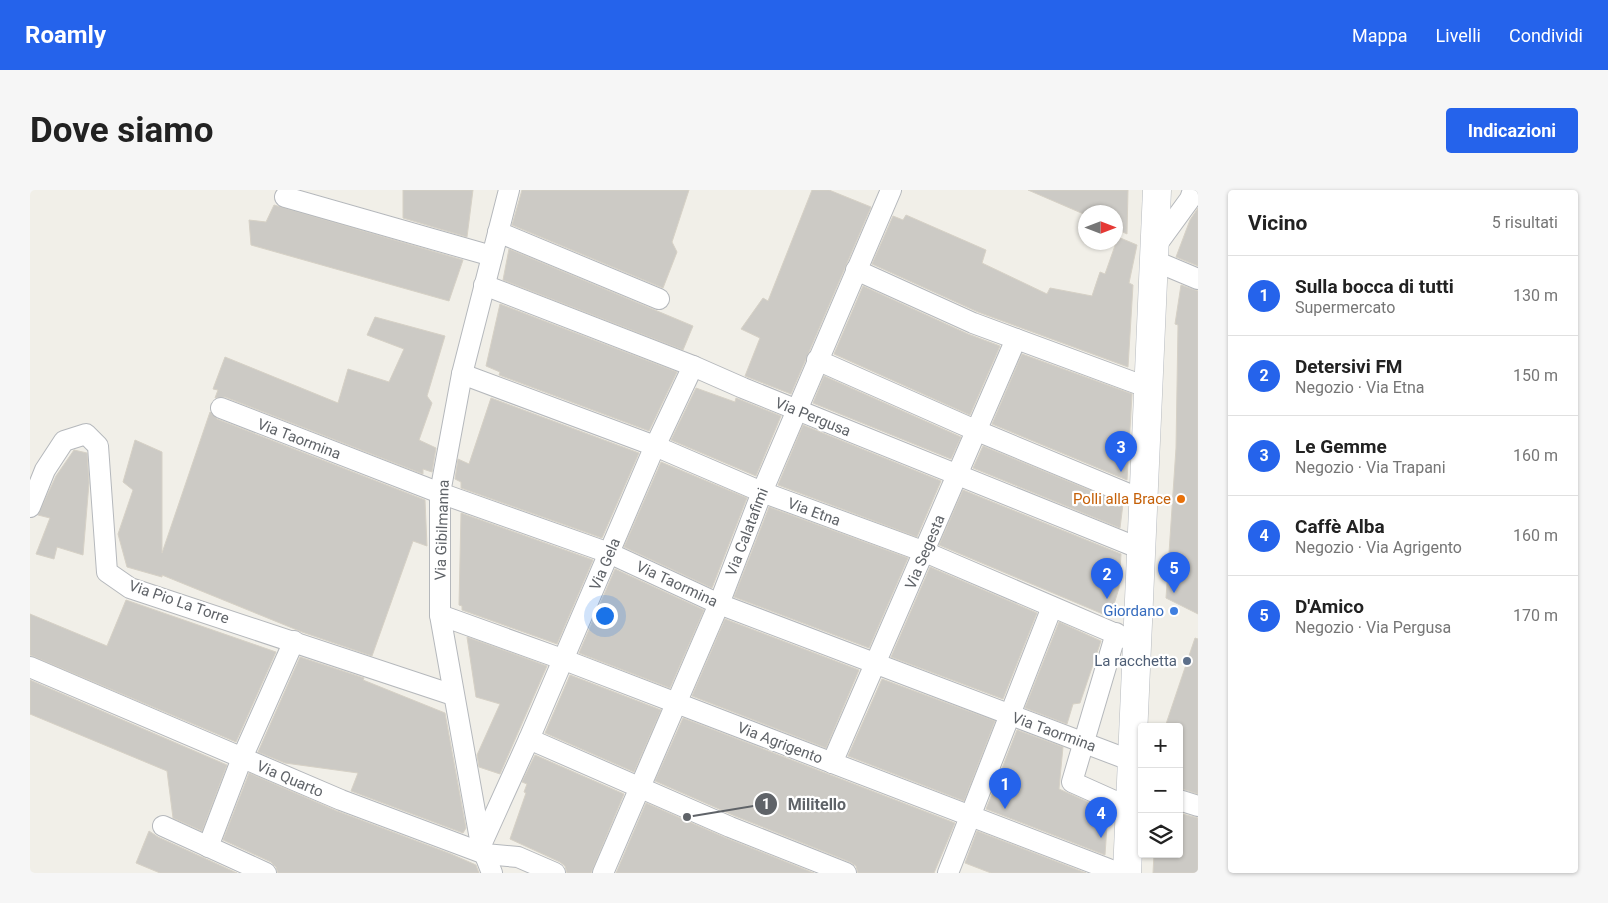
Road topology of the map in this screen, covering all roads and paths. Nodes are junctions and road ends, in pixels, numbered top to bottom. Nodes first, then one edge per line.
1 (509, 190) edge
2 (891, 190) edge
3 (1158, 190) edge
4 (1193, 190) edge
5 (285, 197) dead end
6 (498, 232) junction
7 (1155, 254) junction
8 (492, 256) junction
9 (856, 270) junction
10 (1198, 279) edge
11 (484, 285) junction
12 (660, 299) dead end
13 (1016, 340) junction
14 (817, 360) junction
15 (694, 366) junction
16 (462, 374) junction
17 (1149, 388) junction
18 (221, 408) dead end
19 (796, 410) junction
20 (975, 430) junction
21 (655, 446) junction
22 (958, 474) junction
23 (762, 492) junction
24 (440, 493) junction
25 (1143, 500) junction
26 (30, 507) edge
27 (1141, 549) junction
28 (925, 552) junction
29 (609, 553) junction
30 (719, 604) junction
31 (1052, 607) junction
32 (440, 615) junction
33 (1126, 638) junction
34 (294, 641) junction
35 (562, 660) junction
36 (876, 664) junction
37 (30, 667) edge
38 (453, 695) junction
39 (676, 703) junction
40 (1008, 715) junction
41 (530, 739) junction
42 (1083, 743) junction
43 (242, 758) junction
44 (832, 763) junction
45 (1134, 785) edge
46 (642, 787) junction
47 (1183, 801) edge
48 (1198, 806) edge
49 (970, 817) junction
50 (163, 826) dead end
51 (208, 846) junction
52 (483, 850) junction
53 (266, 873) edge
54 (492, 873) edge
55 (555, 873) edge
56 (603, 873) edge
57 (846, 873) edge
58 (948, 873) edge
59 (1119, 873) edge
60 (1127, 873) edge

1 - 6 street, Via Gibilmanna
2 - 9 street, Via Calatafimi
3 - 7 main road
4 - 7 street
5 - 8 street
6 - 8 street, Via Gibilmanna
6 - 12 street
7 - 10 street
7 - 17 main road
8 - 11 street, Via Gibilmanna
9 - 13 street
9 - 14 street, Via Calatafimi
11 - 15 street, Via Pergusa
11 - 16 street, Via Gibilmanna
13 - 17 street
13 - 20 street, Via Segesta
14 - 19 street, Via Calatafimi
14 - 20 street
15 - 19 street, Via Pergusa
15 - 21 street, Via Gela
16 - 21 street, Via Etna
16 - 24 street, Via Gibilmanna
17 - 25 main road
18 - 24 street, Via Taormina
19 - 22 street, Via Pergusa
19 - 23 street, Via Calatafimi
20 - 22 street, Via Segesta
20 - 25 street
21 - 23 street, Via Etna
21 - 29 street, Via Gela
22 - 27 street, Via Pergusa
22 - 28 street, Via Segesta
23 - 28 street, Via Etna
23 - 30 street, Via Calatafimi
24 - 29 street, Via Taormina
24 - 32 street, Via Gibilmanna
25 - 27 main road
26 - 34 street, Via Pio La Torre
27 - 33 main road
28 - 31 street, Via Etna
28 - 36 street, Via Segesta
29 - 30 street, Via Taormina
29 - 35 street, Via Gela
30 - 36 street, Via Taormina
30 - 39 street, Via Calatafimi
31 - 33 street, Via Etna
31 - 40 street
32 - 35 street, Via Agrigento
32 - 38 street, Via Gibilmanna
33 - 42 street
33 - 45 main road
34 - 38 street, Via Pio La Torre
34 - 43 street
35 - 39 street, Via Agrigento
35 - 41 street, Via Gela
36 - 40 street, Via Taormina
36 - 44 street, Via Segesta
37 - 43 street, Via Quarto
38 - 52 street, Via Gibilmanna
39 - 44 street, Via Agrigento
39 - 46 street, Via Calatafimi
40 - 42 street, Via Taormina
40 - 49 street
41 - 46 street
41 - 52 street, Via Gela
42 - 45 street, Via Taormina
42 - 45 street
43 - 51 street
43 - 52 street, Via Quarto
44 - 49 street, Via Agrigento
45 - 60 main road
46 - 56 street, Via Calatafimi
46 - 57 street
47 - 48 street
49 - 58 street
49 - 59 street, Via Agrigento
50 - 51 street
51 - 53 street
52 - 54 street, Via Gibilmanna
52 - 55 street, Via Quarto

